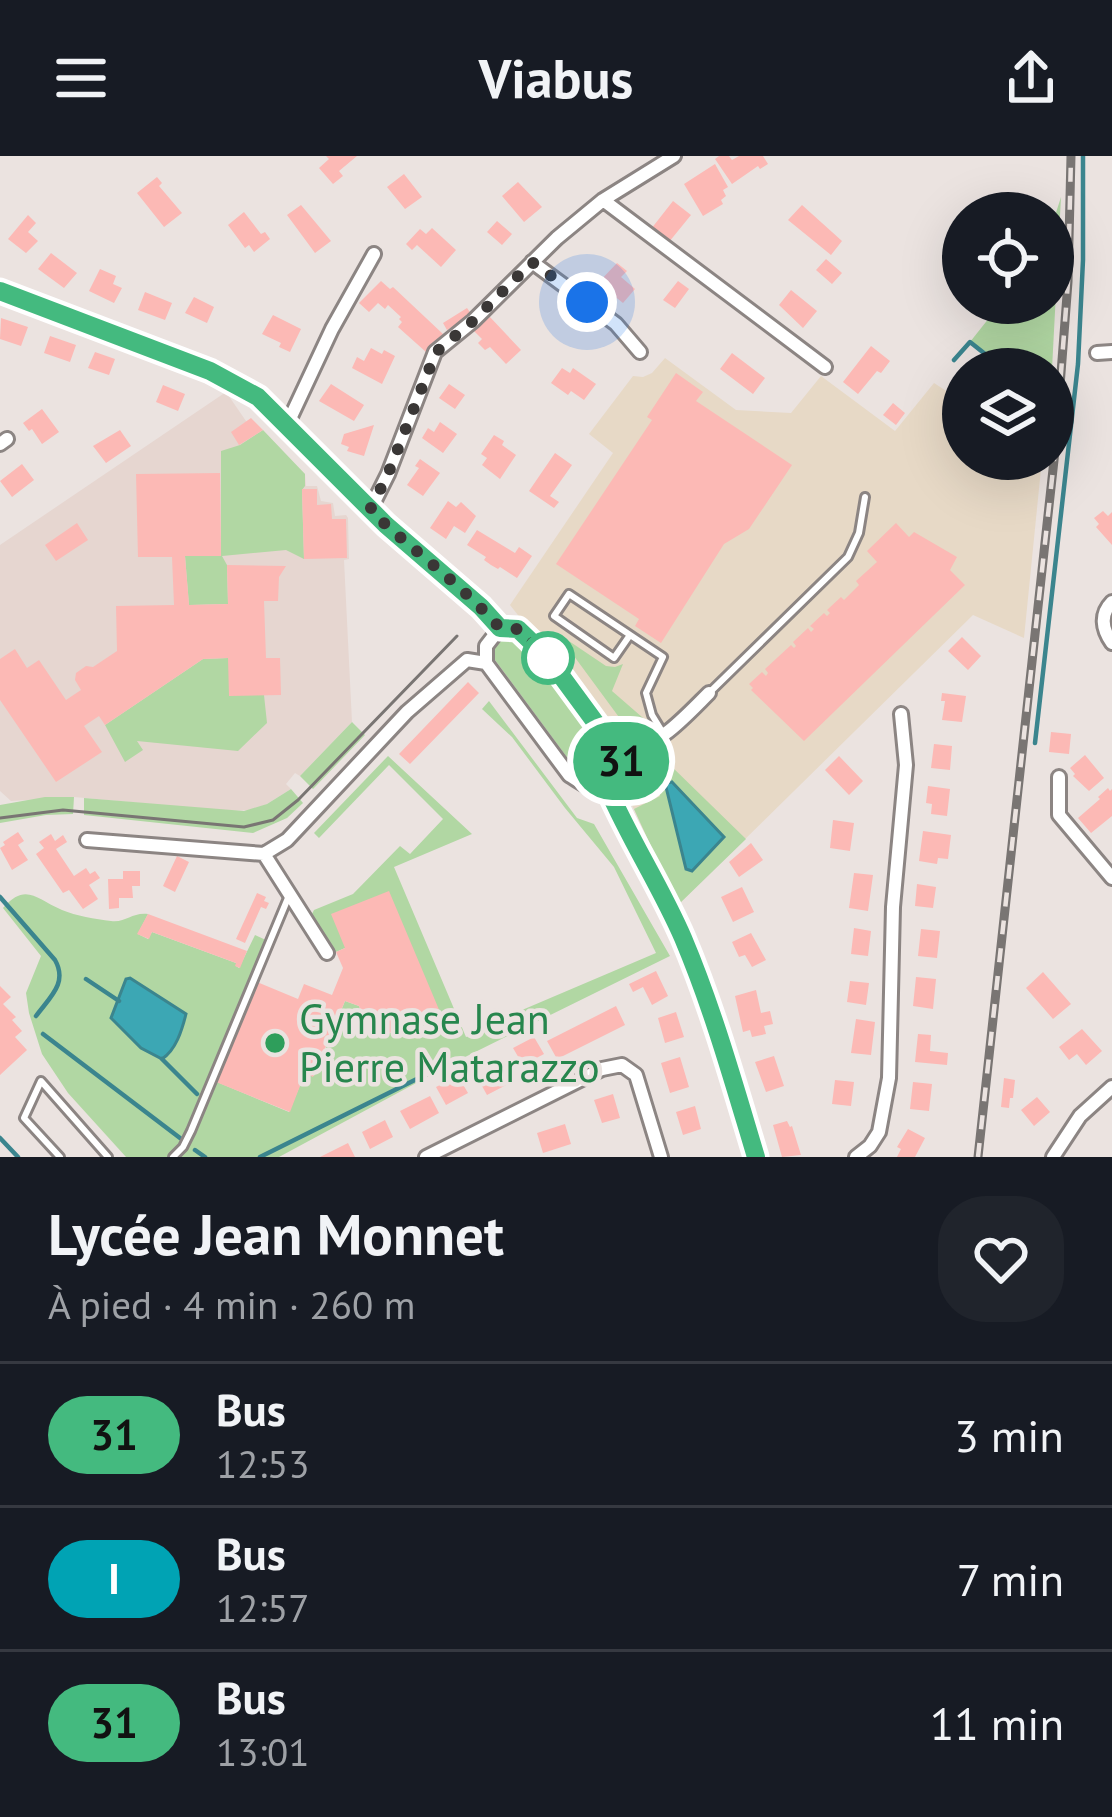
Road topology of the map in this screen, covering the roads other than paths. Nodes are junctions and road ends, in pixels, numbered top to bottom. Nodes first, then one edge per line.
1 (674, 156) edge
2 (603, 200) junction
3 (374, 254) dead end
4 (532, 262) junction
5 (0, 291) edge
6 (640, 352) dead end
7 (825, 367) dead end
8 (287, 424) junction
9 (865, 496) dead end
10 (370, 510) junction
11 (1112, 602) edge
12 (500, 628) junction
13 (630, 635) junction
14 (1112, 643) edge
15 (485, 663) junction
16 (709, 693) joint
17 (901, 714) dead end
18 (665, 736) junction
19 (620, 756) junction
20 (1059, 776) dead end
21 (608, 789) junction
22 (87, 840) dead end
23 (264, 854) junction
24 (1112, 878) edge
25 (290, 895) junction
26 (327, 953) dead end
27 (1112, 1087) edge
28 (60, 1157) edge
29 (108, 1157) edge
30 (173, 1157) edge
31 (426, 1157) edge
32 (661, 1157) edge
33 (757, 1157) edge
34 (856, 1157) edge
35 (1053, 1157) edge

1 - 2 street
2 - 4 street
2 - 7 street
3 - 8 street
4 - 6 street
4 - 10 street
5 - 8 street
8 - 10 street
9 - 16 lane
10 - 12 street
11 - 14 street
12 - 15 street
12 - 19 street
13 - 13 lane
13 - 18 lane
15 - 21 street
15 - 23 street
16 - 18 street
17 - 34 street
18 - 19 street
19 - 21 street
20 - 24 street
21 - 33 street
22 - 23 street
23 - 25 street
25 - 26 street
25 - 30 lane
27 - 35 street
28 - 29 lane
31 - 32 street

